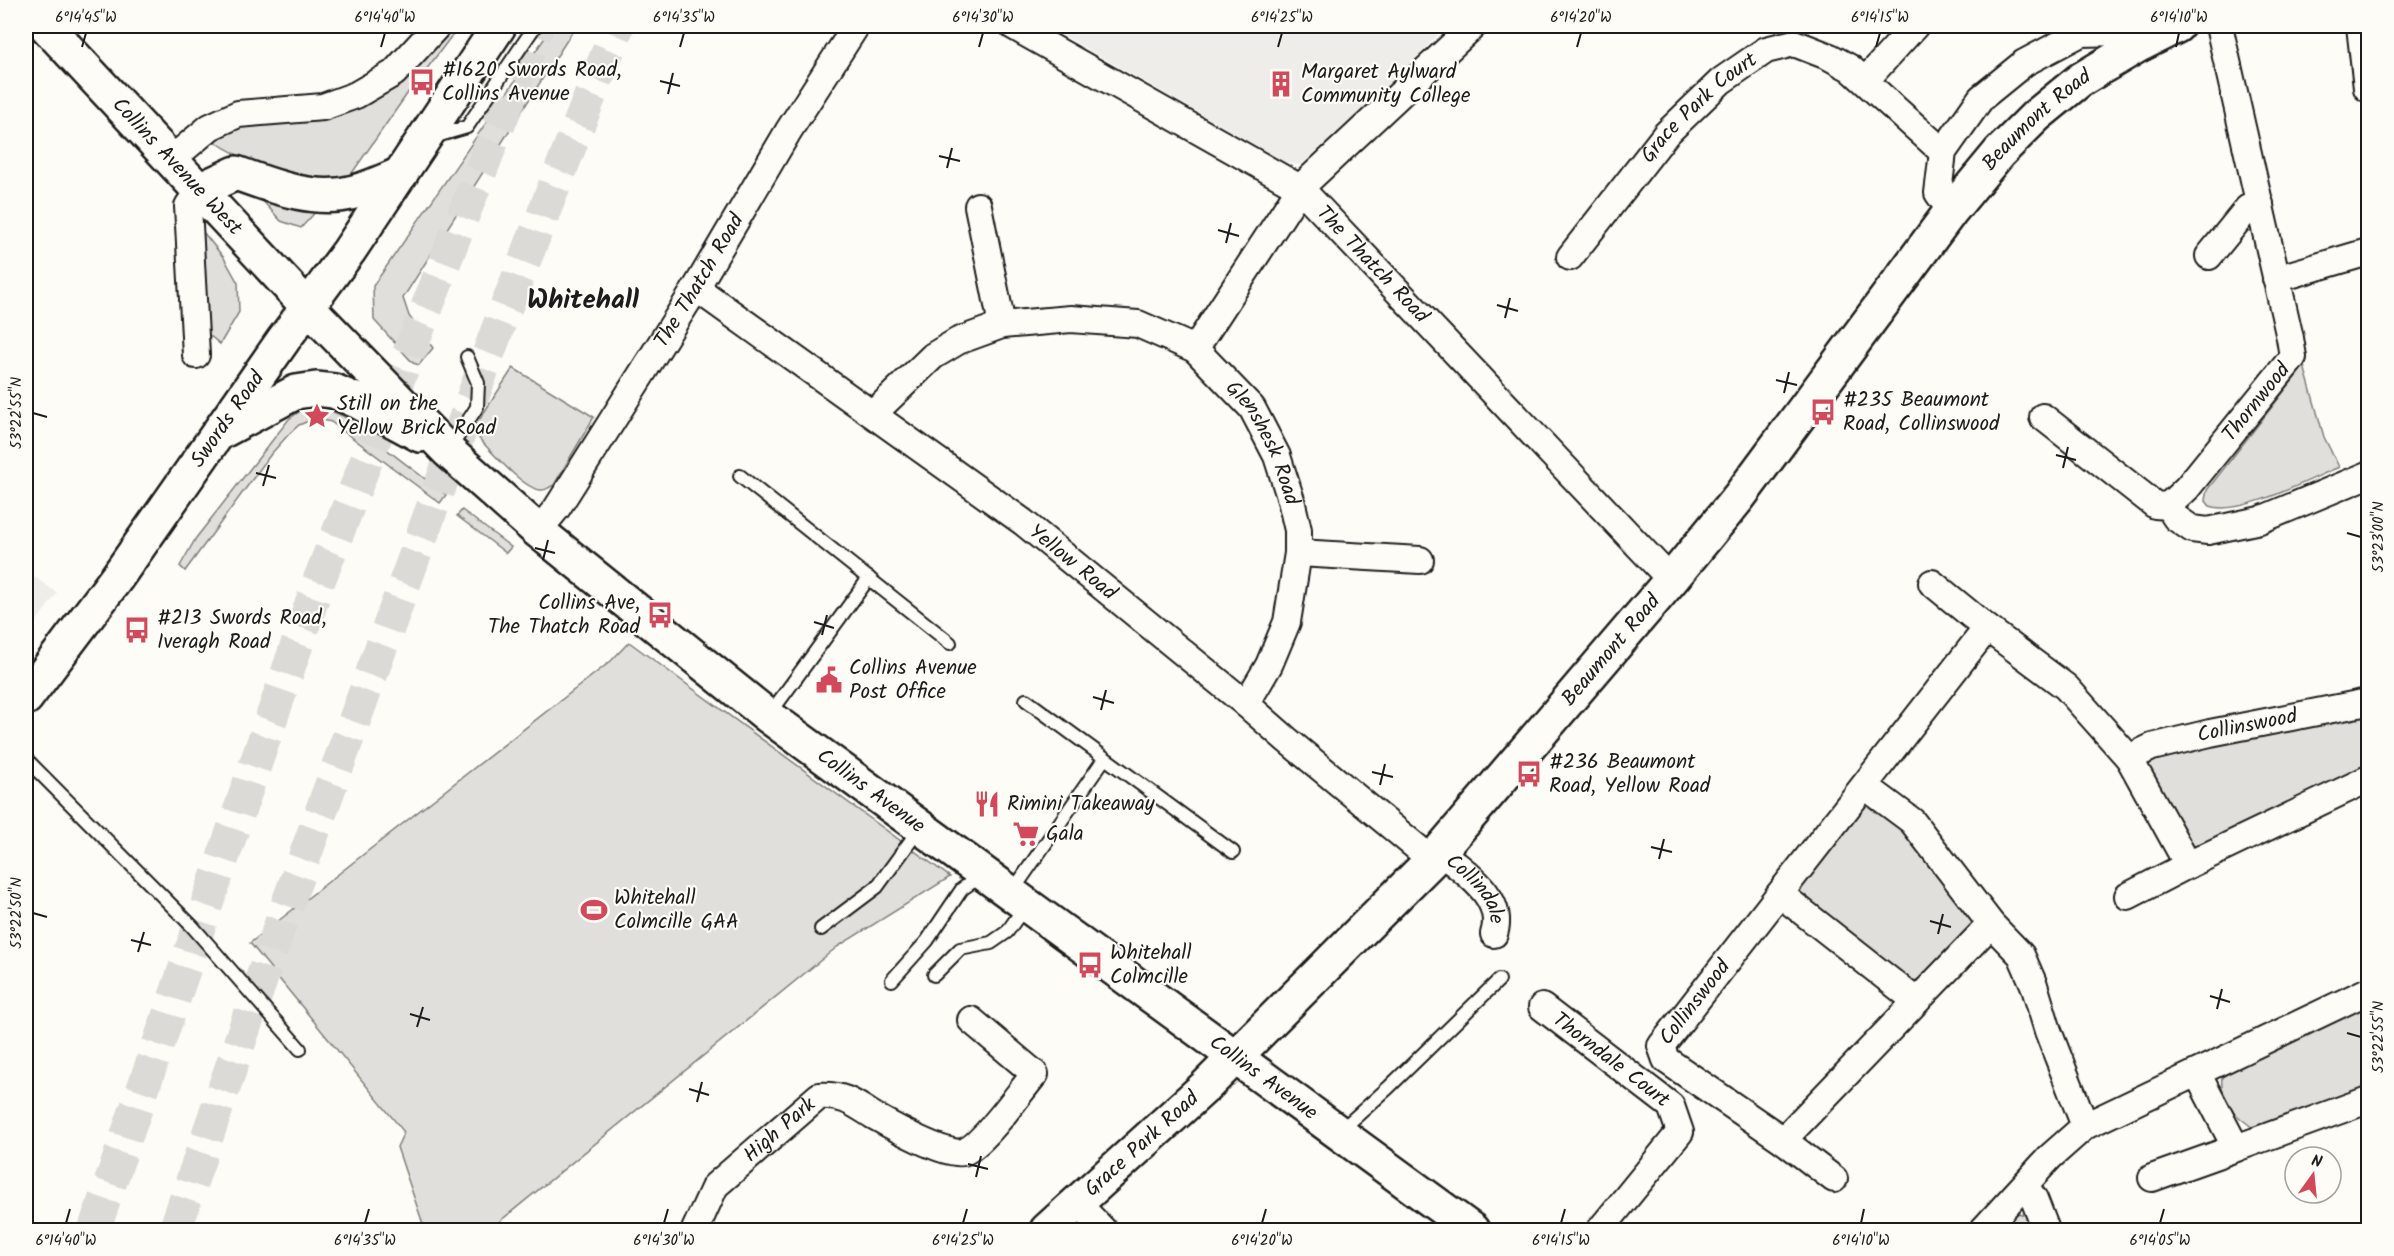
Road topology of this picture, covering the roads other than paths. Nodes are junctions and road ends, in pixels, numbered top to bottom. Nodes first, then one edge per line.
1 (46, 26) edge
2 (436, 26) edge
3 (499, 26) edge
4 (535, 26) edge
5 (856, 26) edge
6 (1012, 26) edge
7 (1473, 26) edge
8 (1915, 26) edge
9 (2177, 26) edge
10 (2219, 26) edge
11 (2360, 26) edge
12 (2079, 29) edge
13 (2137, 45) junction
14 (1864, 81) junction
15 (2368, 88) edge
16 (424, 139) junction
17 (1943, 152) junction
18 (172, 159) junction
19 (401, 174) junction
20 (1300, 188) junction
21 (199, 190) junction
22 (2260, 204) junction
23 (978, 206) dead end
24 (1951, 211) junction
25 (2368, 252) edge
26 (2208, 256) dead end
27 (1570, 257) dead end
28 (2276, 279) junction
29 (696, 288) junction
30 (308, 307) junction
31 (1002, 325) junction
32 (1195, 349) junction
33 (196, 355) dead end
34 (467, 357) dead end
35 (873, 414) junction
36 (2043, 417) dead end
37 (218, 433) junction
38 (448, 451) junction
39 (740, 476) dead end
40 (2368, 476) edge
41 (2168, 506) junction
42 (538, 531) junction
43 (1298, 553) junction
44 (1420, 560) dead end
45 (869, 578) junction
46 (1671, 580) junction
47 (1932, 583) dead end
48 (1987, 628) junction
49 (950, 643) dead end
50 (26, 698) edge
51 (1026, 700) dead end
52 (2368, 702) edge
53 (1246, 704) junction
54 (768, 716) junction
55 (2129, 758) junction
56 (26, 759) edge
57 (1104, 759) junction
58 (2368, 780) edge
59 (1865, 786) junction
60 (921, 827) junction
61 (1233, 852) dead end
62 (1435, 855) junction
63 (2188, 865) junction
64 (984, 874) junction
65 (1780, 894) junction
66 (2128, 896) dead end
67 (1019, 898) junction
68 (1991, 924) junction
69 (821, 929) dead end
70 (1494, 934) dead end
71 (934, 975) dead end
72 (892, 980) dead end
73 (1499, 980) dead end
74 (2368, 991) edge
75 (1916, 1001) junction
76 (1542, 1007) dead end
77 (971, 1020) dead end
78 (300, 1049) dead end
79 (1235, 1058) junction
80 (2197, 1073) junction
81 (2368, 1100) edge
82 (2085, 1126) junction
83 (1339, 1132) junction
84 (1783, 1140) junction
85 (2236, 1148) junction
86 (2152, 1178) dead end
87 (1834, 1179) dead end
88 (2025, 1186) junction
89 (1077, 1203) junction
90 (695, 1230) edge
91 (1047, 1230) edge
92 (1103, 1230) edge
93 (1472, 1230) edge
94 (1600, 1230) edge
95 (1983, 1230) edge
96 (2046, 1230) edge

1 - 18 main road, Collins Avenue West
2 - 18 street
3 - 16 main road, Swords Road
4 - 16 lane
5 - 29 street, The Thatch Road
6 - 20 street, The Thatch Road
7 - 20 street
8 - 14 street
9 - 13 main road, Beaumont Road
10 - 22 street, Thornwood
11 - 15 street
12 - 13 street, Beaumont Road
12 - 17 street, Beaumont Road
13 - 24 main road, Beaumont Road
14 - 17 street, Grace Park Court
14 - 27 street, Grace Park Court
16 - 19 main road, Swords Road
17 - 24 street, Beaumont Road
18 - 21 main road, Collins Avenue West
19 - 21 main road
19 - 30 main road, Swords Road
20 - 32 street
20 - 46 street, The Thatch Road
21 - 30 main road, Collins Avenue West
21 - 33 street
22 - 26 street
22 - 28 street, Thornwood
23 - 31 street
24 - 46 main road, Beaumont Road
25 - 28 street
28 - 41 street, Thornwood
29 - 35 street, Yellow Road
29 - 42 street, The Thatch Road
30 - 37 main road, Swords Road
30 - 38 main road, Collins Avenue
31 - 32 street, Glenshesk Road
31 - 35 street, Glenshesk Road
32 - 43 street, Glenshesk Road
34 - 38 lane
35 - 53 street, Yellow Road
36 - 41 street
37 - 38 main road
37 - 50 main road, Swords Road
38 - 42 main road, Collins Avenue
39 - 45 lane
40 - 41 street
42 - 54 main road, Collins Avenue
43 - 44 street
43 - 53 street, Glenshesk Road
45 - 49 lane
45 - 54 lane
46 - 62 main road, Beaumont Road
47 - 48 street
48 - 55 street
48 - 59 street, Collinswood
51 - 57 lane
52 - 55 street, Collinswood
53 - 62 street, Yellow Road
54 - 60 main road, Collins Avenue
55 - 63 street
56 - 78 lane
57 - 61 lane
57 - 67 lane
58 - 63 street
59 - 65 street, Collinswood
59 - 68 street
60 - 64 main road, Collins Avenue
60 - 69 lane
62 - 70 street, Collindale
62 - 79 main road, Beaumont Road
63 - 66 street
64 - 67 main road, Collins Avenue
64 - 72 lane
65 - 75 street
65 - 84 street, Collinswood
67 - 71 lane
67 - 79 main road, Collins Avenue
68 - 75 street
68 - 82 street
73 - 83 lane
74 - 80 street
75 - 84 street
76 - 94 street, Thorndale Court
77 - 90 street, High Park
79 - 83 main road, Collins Avenue
79 - 89 main road, Grace Park Road
80 - 82 street
80 - 85 street
81 - 85 street
82 - 88 street
83 - 93 main road, Collins Avenue
84 - 87 street, Collinswood
85 - 86 street
88 - 95 street
88 - 96 street
89 - 91 main road, Grace Park Road
89 - 92 street

